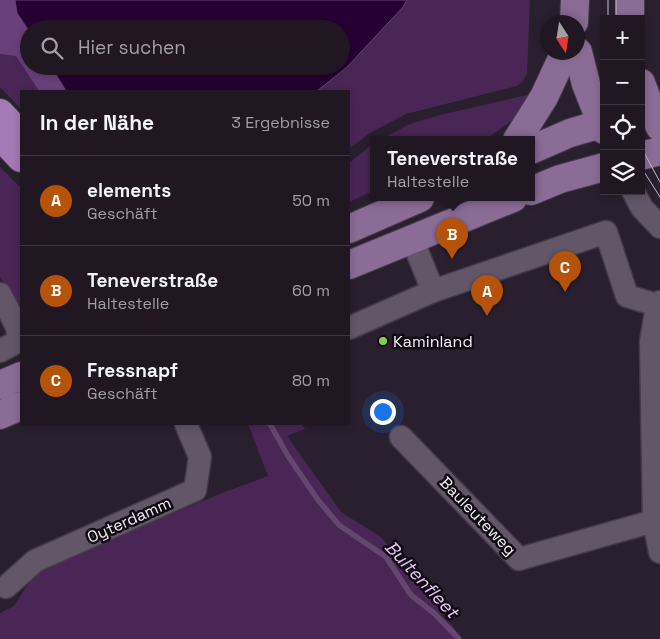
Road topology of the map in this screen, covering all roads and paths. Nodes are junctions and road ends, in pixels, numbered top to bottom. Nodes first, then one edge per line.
1 (575, 0) edge
2 (630, 0) edge
3 (574, 15) edge
4 (630, 15) edge
5 (561, 60) edge
6 (580, 60) edge
7 (645, 94) edge
8 (0, 113) edge
9 (653, 114) edge
10 (600, 118) edge
11 (600, 126) edge
12 (20, 134) edge
13 (0, 136) edge
14 (520, 136) edge
15 (535, 148) edge
16 (660, 151) edge
17 (645, 155) edge
18 (20, 157) edge
19 (600, 168) edge
20 (535, 189) edge
21 (635, 195) edge
22 (413, 201) edge
23 (506, 201) edge
24 (660, 227) edge
25 (350, 229) edge
26 (412, 239) junction
27 (350, 264) edge
28 (433, 291) junction
29 (0, 294) edge
30 (658, 304) edge
31 (350, 328) edge
32 (0, 350) edge
33 (20, 376) edge
34 (0, 385) edge
35 (20, 406) edge
36 (0, 416) edge
37 (186, 425) edge
38 (401, 437) dead end
39 (654, 521) junction
40 (660, 552) edge
41 (6, 587) dead end

1 - 3 main road
2 - 4 main road
5 - 14 main road
6 - 10 main road
7 - 9 main road
8 - 12 highway
11 - 15 main road
13 - 18 highway
16 - 17 main road
19 - 20 main road
21 - 24 street
22 - 25 main road
23 - 26 main road
26 - 27 main road
26 - 28 street
28 - 30 street
28 - 31 street
29 - 32 street
30 - 39 street
33 - 34 main road
35 - 36 main road
37 - 41 street, Oyterdamm
38 - 39 street, Bauleuteweg
39 - 40 street

